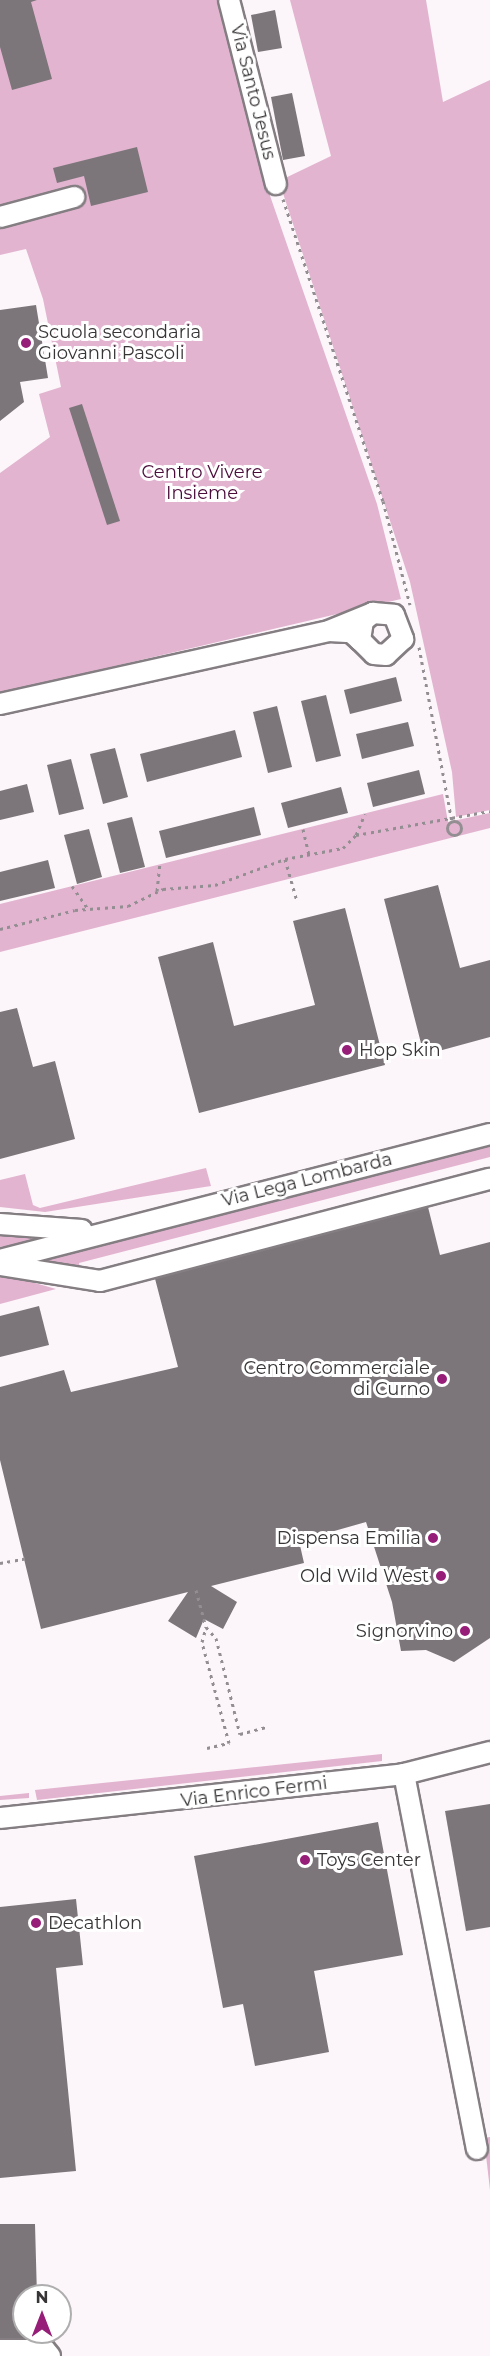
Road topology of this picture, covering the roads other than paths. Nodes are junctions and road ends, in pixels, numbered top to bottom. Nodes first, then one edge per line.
1 (229, 0) edge
2 (276, 184) road end
3 (74, 197) dead end
4 (0, 217) edge
5 (373, 613) junction
6 (329, 631) junction
7 (360, 640) junction
8 (0, 705) edge
9 (490, 1134) edge
10 (490, 1179) edge
11 (0, 1224) edge
12 (123, 1227) junction
13 (0, 1260) edge
14 (0, 1265) edge
15 (490, 1752) edge
16 (404, 1774) junction
17 (5, 1821) edge
18 (477, 2149) dead end
19 (0, 2350) edge
20 (50, 2356) edge

1 - 2 street, Via Santo Jesus
3 - 4 street
5 - 6 street
5 - 7 street
5 - 7 street
6 - 7 street
6 - 8 street
9 - 12 street, Via Lega Lombarda
10 - 14 street
11 - 12 street, Via Lega Lombarda
12 - 13 street, Via Lega Lombarda
15 - 16 street, Via Enrico Fermi
16 - 17 street, Via Enrico Fermi
16 - 18 street
19 - 20 street

